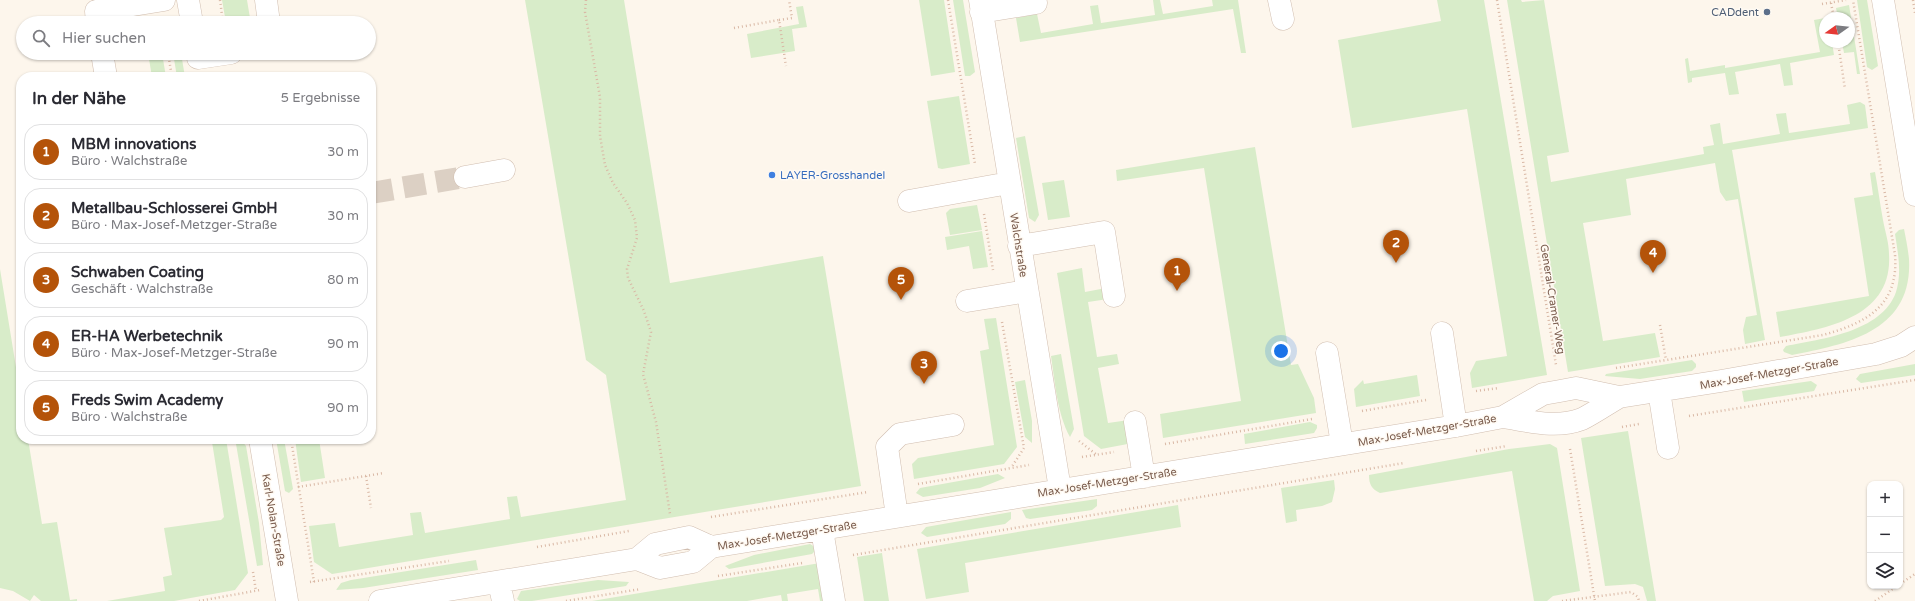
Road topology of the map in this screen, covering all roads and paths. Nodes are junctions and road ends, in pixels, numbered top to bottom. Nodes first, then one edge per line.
1 (164, 0) edge
2 (188, 0) edge
3 (220, 0) edge
4 (266, 0) edge
5 (586, 0) edge
6 (789, 0) edge
7 (948, 0) edge
8 (1497, 0) edge
9 (1846, 0) edge
10 (1854, 0) edge
11 (1883, 0) edge
12 (1913, 0) edge
13 (1036, 3) dead end
14 (1831, 3) junction
15 (1822, 4) dead end
16 (981, 6) edge
17 (1833, 12) edge
18 (1915, 13) edge
19 (96, 16) edge
20 (191, 16) edge
21 (222, 16) edge
22 (268, 16) edge
23 (779, 20) junction
24 (734, 28) dead end
25 (1839, 48) edge
26 (103, 60) edge
27 (169, 60) edge
28 (208, 60) edge
29 (198, 63) edge
30 (786, 66) dead end
31 (105, 72) edge
32 (171, 72) edge
33 (1845, 89) dead end
34 (504, 170) dead end
35 (465, 177) tunnel mouth
36 (1009, 183) junction
37 (979, 188) junction
38 (1915, 195) edge
39 (909, 200) dead end
40 (1019, 246) junction
41 (1027, 291) junction
42 (997, 296) junction
43 (1114, 296) dead end
44 (967, 301) dead end
45 (1660, 325) dead end
46 (1442, 333) dead end
47 (1915, 337) edge
48 (1327, 353) dead end
49 (1666, 360) junction
50 (1612, 369) dead end
51 (1915, 380) edge
52 (1505, 387) dead end
53 (1560, 391) junction
54 (1659, 391) junction
55 (1452, 395) junction
56 (1619, 397) junction
57 (1337, 415) junction
58 (1503, 417) junction
59 (1664, 420) junction
60 (1135, 422) dead end
61 (1566, 422) junction
62 (953, 425) dead end
63 (1456, 426) junction
64 (1620, 427) dead end
65 (261, 444) edge
66 (292, 444) edge
67 (1342, 444) junction
68 (1514, 444) dead end
69 (1139, 448) junction
70 (1668, 448) dead end
71 (1468, 452) dead end
72 (1055, 461) junction
73 (1407, 463) dead end
74 (1011, 468) junction
75 (384, 473) dead end
76 (366, 476) junction
77 (1144, 477) junction
78 (298, 487) junction
79 (893, 488) junction
80 (1060, 489) junction
81 (371, 508) dead end
82 (670, 515) dead end
83 (897, 516) junction
84 (703, 518) dead end
85 (633, 530) dead end
86 (822, 530) junction
87 (533, 547) dead end
88 (828, 559) junction
89 (457, 560) dead end
90 (1915, 574) edge
91 (713, 577) dead end
92 (314, 582) junction
93 (1903, 582) edge
94 (643, 589) dead end
95 (1893, 589) edge
96 (501, 591) edge
97 (286, 593) edge
98 (1594, 596) junction
99 (432, 597) edge
100 (199, 601) edge
101 (380, 601) edge
102 (566, 601) edge
103 (834, 601) edge
104 (1562, 601) edge
105 (1595, 601) edge
106 (1639, 601) edge
107 (1875, 601) edge

1 - 19 street
2 - 20 street
3 - 21 path
4 - 22 street
5 - 82 path
6 - 23 path
7 - 37 path
8 - 53 path, General-Cramer-Weg
9 - 14 path
10 - 49 path
11 - 38 street
12 - 18 path
13 - 16 street
14 - 15 path
14 - 17 path
16 - 36 street, Walchstraße
23 - 24 path
23 - 30 path
25 - 33 path
26 - 31 street
27 - 32 path
28 - 29 street
34 - 35 street
36 - 37 street
36 - 40 street, Walchstraße
37 - 39 street
37 - 42 path
40 - 41 street, Walchstraße
40 - 43 street
41 - 42 street
41 - 72 street, Walchstraße
42 - 44 street
42 - 74 path
45 - 49 path
46 - 55 street
47 - 54 street, Max-Josef-Metzger-Straße
48 - 57 street
49 - 50 path
51 - 59 path
52 - 55 path
53 - 56 street, Max-Josef-Metzger-Straße
53 - 58 street, Max-Josef-Metzger-Straße
54 - 56 street, Max-Josef-Metzger-Straße
54 - 59 street
55 - 57 path
55 - 63 street
56 - 61 street, Max-Josef-Metzger-Straße
57 - 67 street
57 - 69 path
58 - 61 street, Max-Josef-Metzger-Straße
58 - 63 street, Max-Josef-Metzger-Straße
59 - 64 path
59 - 70 street
60 - 69 street
61 - 98 path
62 - 79 street
63 - 67 street, Max-Josef-Metzger-Straße
65 - 97 street, Karl-Nolan-Straße
66 - 78 path
67 - 77 street, Max-Josef-Metzger-Straße
68 - 71 path
69 - 72 path
69 - 77 street
72 - 74 path
72 - 80 street, Walchstraße
73 - 88 path
74 - 79 path
75 - 76 path
76 - 78 path
76 - 81 path
77 - 80 street, Max-Josef-Metzger-Straße
78 - 92 path
79 - 83 street
79 - 84 path
80 - 83 street, Max-Josef-Metzger-Straße
83 - 86 street, Max-Josef-Metzger-Straße
85 - 87 path
86 - 88 street
86 - 96 street, Max-Josef-Metzger-Straße
88 - 91 path
88 - 103 street
89 - 92 path
90 - 93 path
92 - 97 path
94 - 102 path
95 - 107 path
96 - 99 street, Max-Josef-Metzger-Straße
97 - 100 path
98 - 104 path
98 - 105 path
98 - 106 path
99 - 101 street, Max-Josef-Metzger-Straße

